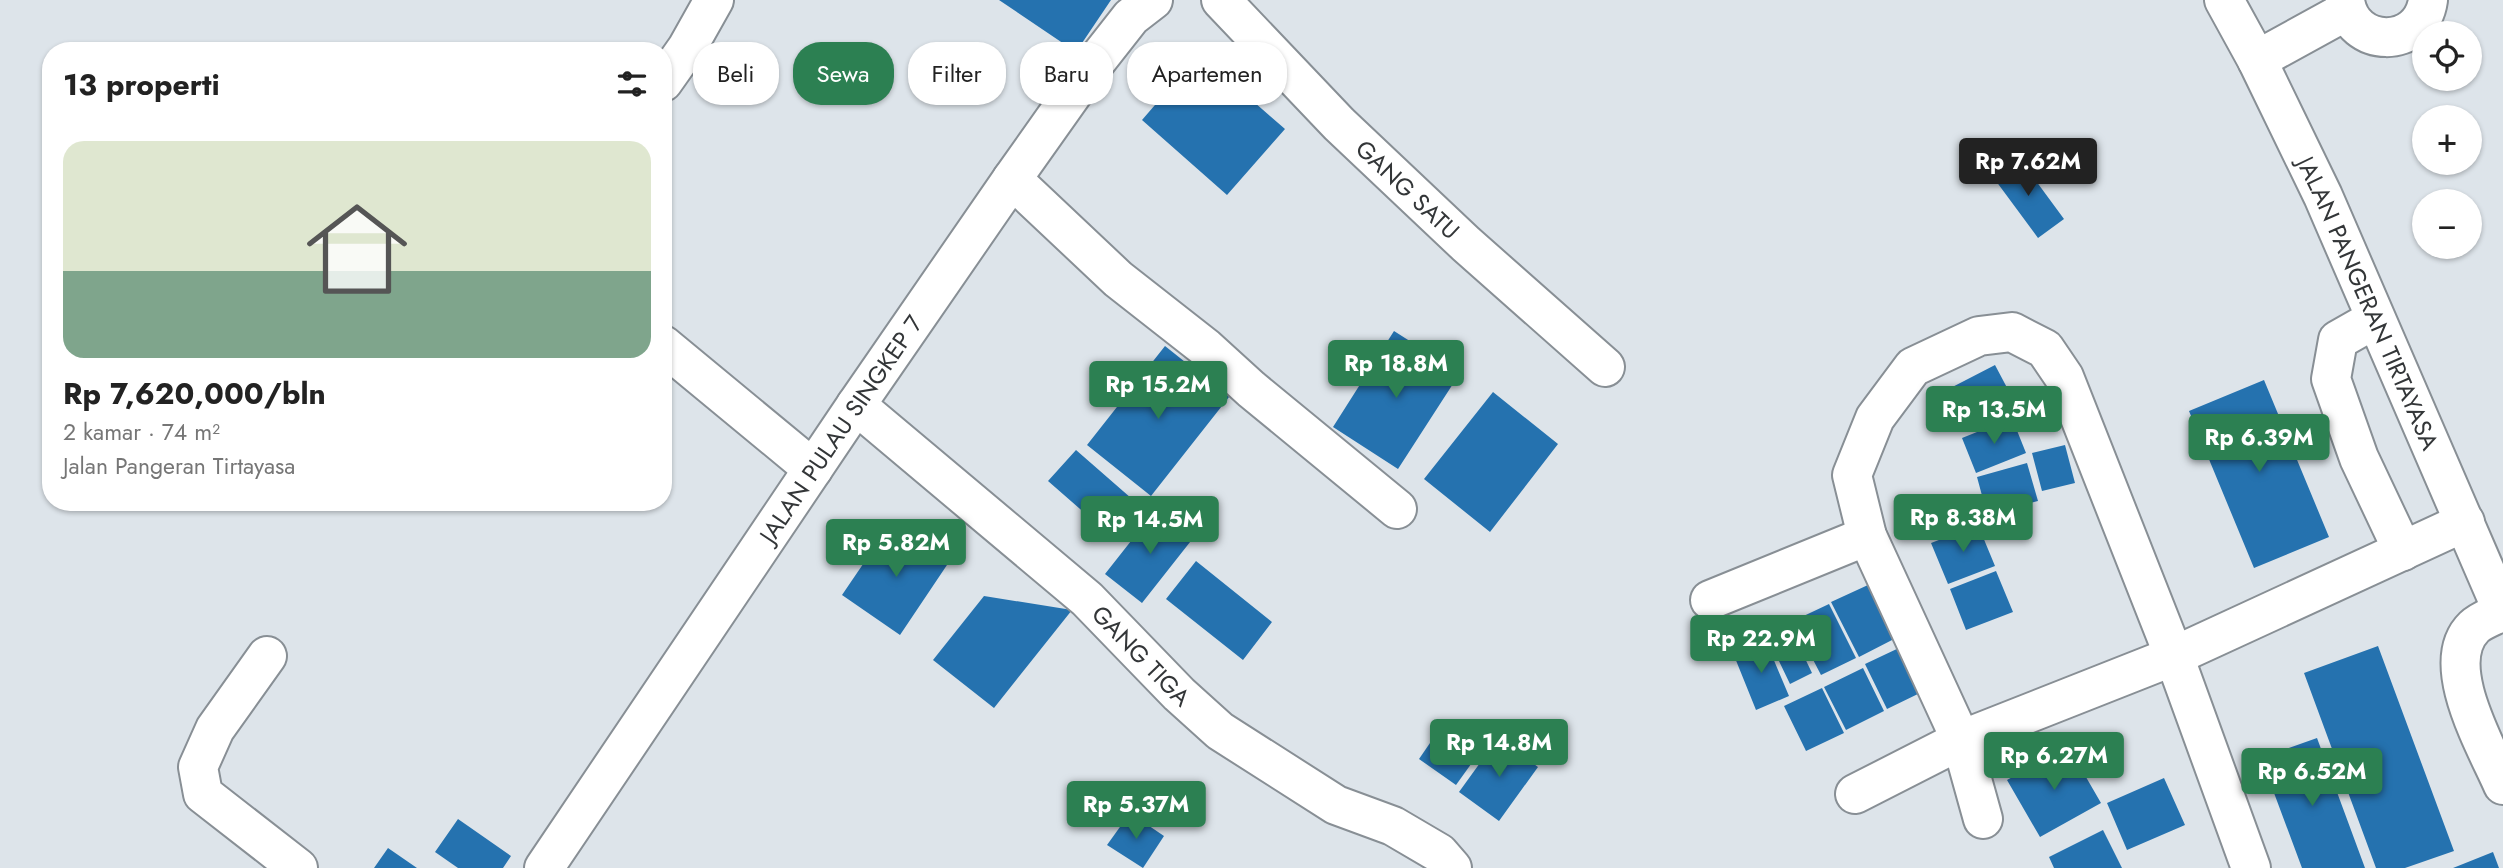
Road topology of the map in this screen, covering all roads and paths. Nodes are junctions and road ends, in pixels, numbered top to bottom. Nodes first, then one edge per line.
1 (714, 0) edge
2 (1153, 0) edge
3 (1221, 0) edge
4 (2224, 0) edge
5 (2428, 0) edge
6 (2346, 5) edge
7 (2257, 60) junction
8 (672, 69) edge
9 (1012, 179) junction
10 (2375, 319) junction
11 (672, 352) edge
12 (1605, 367) dead end
13 (856, 405) junction
14 (813, 469) junction
15 (1397, 509) dead end
16 (2465, 522) junction
17 (1867, 536) junction
18 (2403, 551) junction
19 (1710, 600) dead end
20 (2503, 611) edge
21 (267, 656) dead end
22 (2174, 656) junction
23 (1961, 740) junction
24 (2503, 785) edge
25 (1855, 794) dead end
26 (1983, 819) dead end
27 (298, 868) edge
28 (544, 868) edge
29 (1452, 868) edge
30 (2251, 868) edge

1 - 8 street
2 - 9 street, JALAN PULAU SINGKEP 7
3 - 12 street, GANG SATU
4 - 7 street, JALAN PANGERAN TIRTAYASA
5 - 6 street
6 - 7 street
7 - 10 street, JALAN PANGERAN TIRTAYASA
9 - 13 street, JALAN PULAU SINGKEP 7
9 - 15 street
10 - 16 street, JALAN PANGERAN TIRTAYASA
10 - 18 street
11 - 14 street
13 - 14 street, JALAN PULAU SINGKEP 7
13 - 29 street, GANG TIGA
14 - 28 street, JALAN PULAU SINGKEP 7
16 - 18 street
16 - 20 street, JALAN PANGERAN TIRTAYASA
17 - 19 street
17 - 22 street
17 - 23 street
18 - 22 street
20 - 24 street
21 - 27 street
22 - 23 street
22 - 30 street
23 - 25 street
23 - 26 street

